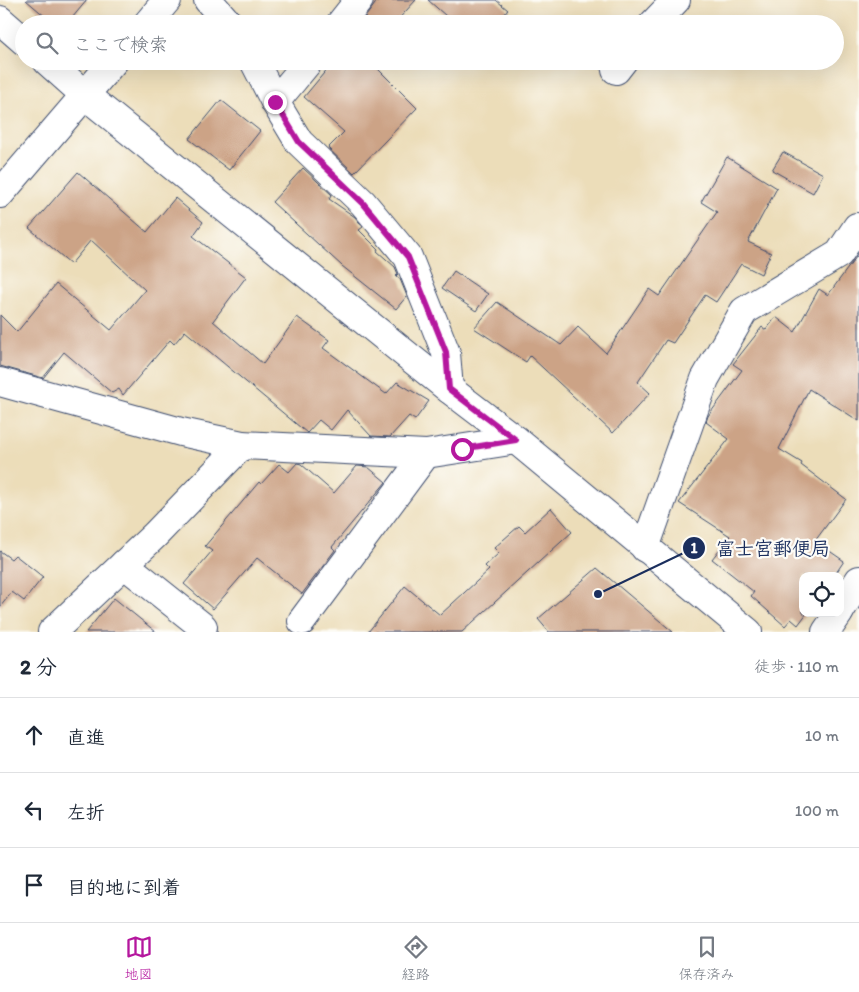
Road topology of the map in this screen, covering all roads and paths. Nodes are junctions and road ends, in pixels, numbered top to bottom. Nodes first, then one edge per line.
1 (168, 0) edge
2 (208, 0) edge
3 (359, 0) edge
4 (676, 0) edge
5 (155, 15) edge
6 (221, 15) edge
7 (347, 15) edge
8 (662, 15) edge
9 (0, 20) edge
10 (15, 33) edge
11 (57, 70) edge
12 (106, 70) edge
13 (259, 70) edge
14 (302, 70) edge
15 (85, 95) junction
16 (275, 102) junction
17 (0, 194) edge
18 (857, 227) dead end
19 (0, 382) edge
20 (449, 389) junction
21 (516, 440) junction
22 (242, 445) junction
23 (426, 454) junction
24 (646, 548) junction
25 (124, 564) junction
26 (859, 580) edge
27 (844, 605) edge
28 (836, 617) edge
29 (302, 621) dead end
30 (203, 627) dead end
31 (52, 632) edge
32 (748, 632) edge
33 (826, 632) edge

1 - 5 street
2 - 6 street
3 - 7 street
4 - 8 street
9 - 10 street
11 - 15 street
12 - 15 street
13 - 16 street
14 - 16 street
15 - 17 street
15 - 20 street
16 - 20 street
18 - 24 street
19 - 22 street
20 - 21 street
21 - 23 street
21 - 24 street
22 - 23 street
22 - 25 street
23 - 29 street
24 - 32 street
25 - 30 street
25 - 31 street
26 - 27 street
28 - 33 street

